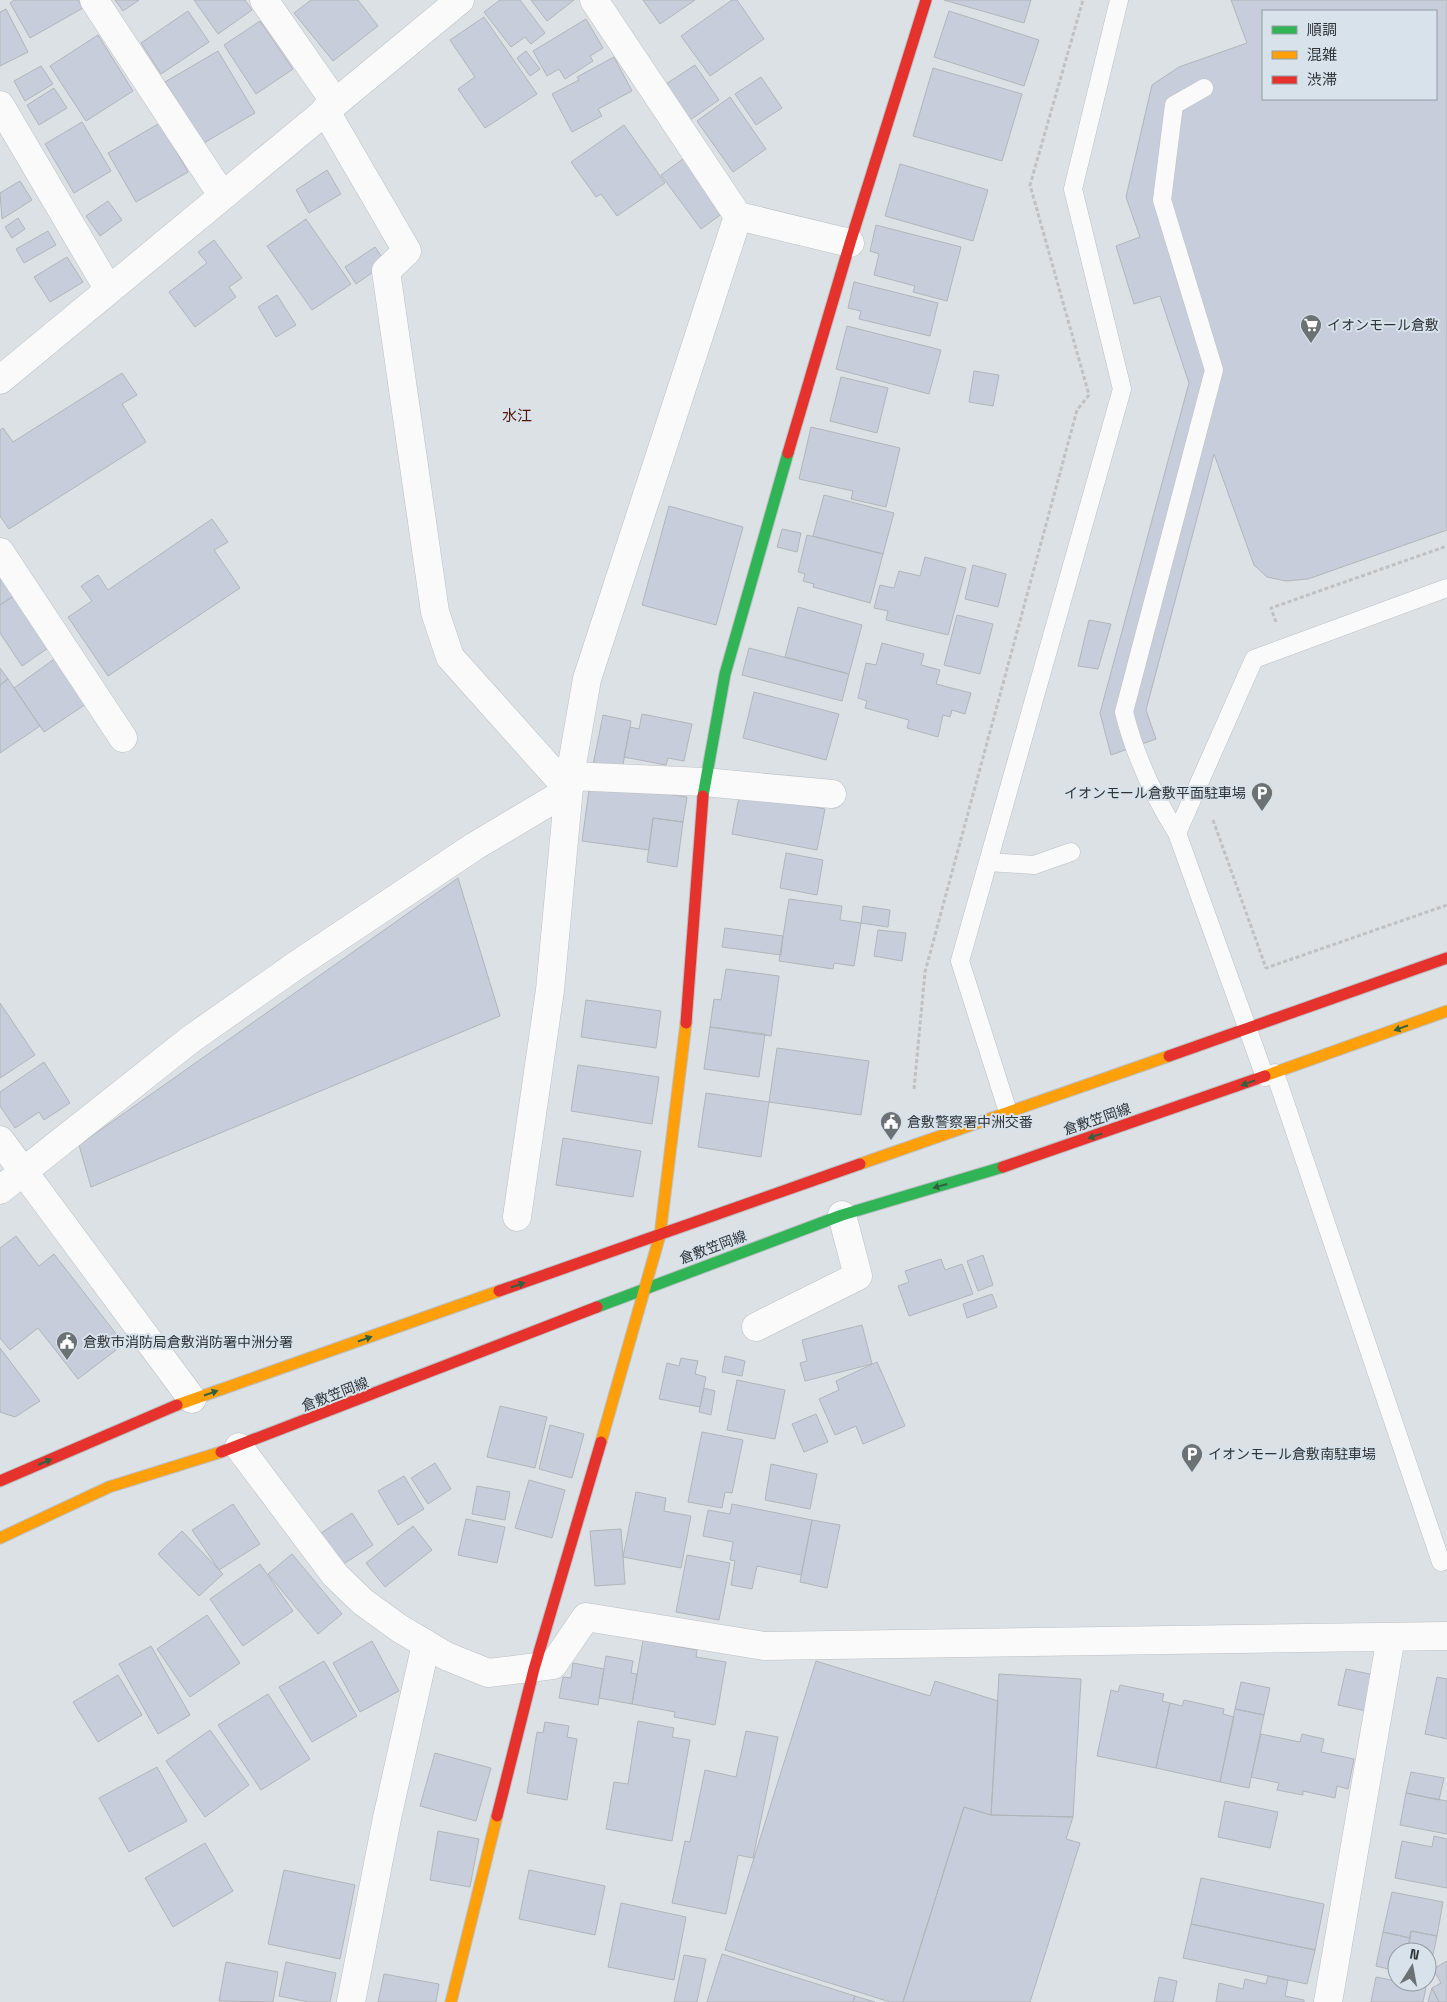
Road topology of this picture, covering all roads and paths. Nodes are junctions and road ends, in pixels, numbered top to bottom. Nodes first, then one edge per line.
1 (94, 0) edge
2 (264, 0) edge
3 (460, 0) edge
4 (594, 0) edge
5 (926, 0) edge
6 (1083, 0) edge
7 (1120, 0) edge
8 (1204, 88) dead end
9 (0, 105) edge
10 (330, 106) junction
11 (222, 195) junction
12 (738, 216) junction
13 (850, 243) junction
14 (108, 290) junction
15 (0, 380) edge
16 (1447, 546) edge
17 (0, 552) edge
18 (1447, 588) edge
19 (1276, 623) dead end
20 (123, 738) dead end
21 (704, 782) junction
22 (569, 783) junction
23 (832, 794) dead end
24 (1212, 816) dead end
25 (1177, 833) junction
26 (1071, 852) dead end
27 (988, 862) junction
28 (1447, 905) edge
29 (1447, 958) edge
30 (1447, 1011) edge
31 (1250, 1029) junction
32 (1270, 1075) junction
33 (914, 1089) dead end
34 (1008, 1112) junction
35 (0, 1140) edge
36 (23, 1172) junction
37 (0, 1190) edge
38 (842, 1215) junction
39 (518, 1217) dead end
40 (660, 1235) junction
41 (647, 1287) junction
42 (756, 1327) dead end
43 (192, 1400) junction
44 (240, 1448) junction
45 (0, 1481) edge
46 (0, 1538) edge
47 (1441, 1562) dead end
48 (1447, 1636) edge
49 (1391, 1637) junction
50 (426, 1644) junction
51 (534, 1669) junction
52 (351, 2002) edge
53 (451, 2002) edge
54 (1328, 2002) edge

1 - 11 street
2 - 10 street
3 - 10 street
4 - 12 street
5 - 13 main road
6 - 33 path
7 - 27 lane
8 - 25 lane
9 - 14 street
10 - 11 street
10 - 22 street
11 - 14 street
12 - 13 street
12 - 22 street
13 - 21 main road
14 - 15 street
16 - 19 path
17 - 20 street
18 - 25 lane
21 - 22 street
21 - 23 street
21 - 40 main road
22 - 36 street
22 - 39 street
24 - 28 path
25 - 31 lane
26 - 27 lane
27 - 34 lane
29 - 31 main road, 倉敷笠岡線
30 -> 32 main road, 倉敷笠岡線
31 - 32 lane
31 - 34 main road, 倉敷笠岡線
32 -> 38 main road, 倉敷笠岡線
32 - 47 lane
34 - 40 main road, 倉敷笠岡線
35 - 36 street
36 - 37 street
36 - 43 street
38 - 41 main road, 倉敷笠岡線
38 - 42 street
40 - 41 main road
43 -> 40 main road, 倉敷笠岡線
41 - 44 main road, 倉敷笠岡線
41 - 51 main road
45 -> 43 main road, 倉敷笠岡線
44 - 46 main road, 倉敷笠岡線
44 - 50 street
48 - 49 street
49 - 51 street
49 - 54 street
50 - 51 street
50 - 52 street
51 - 53 main road

